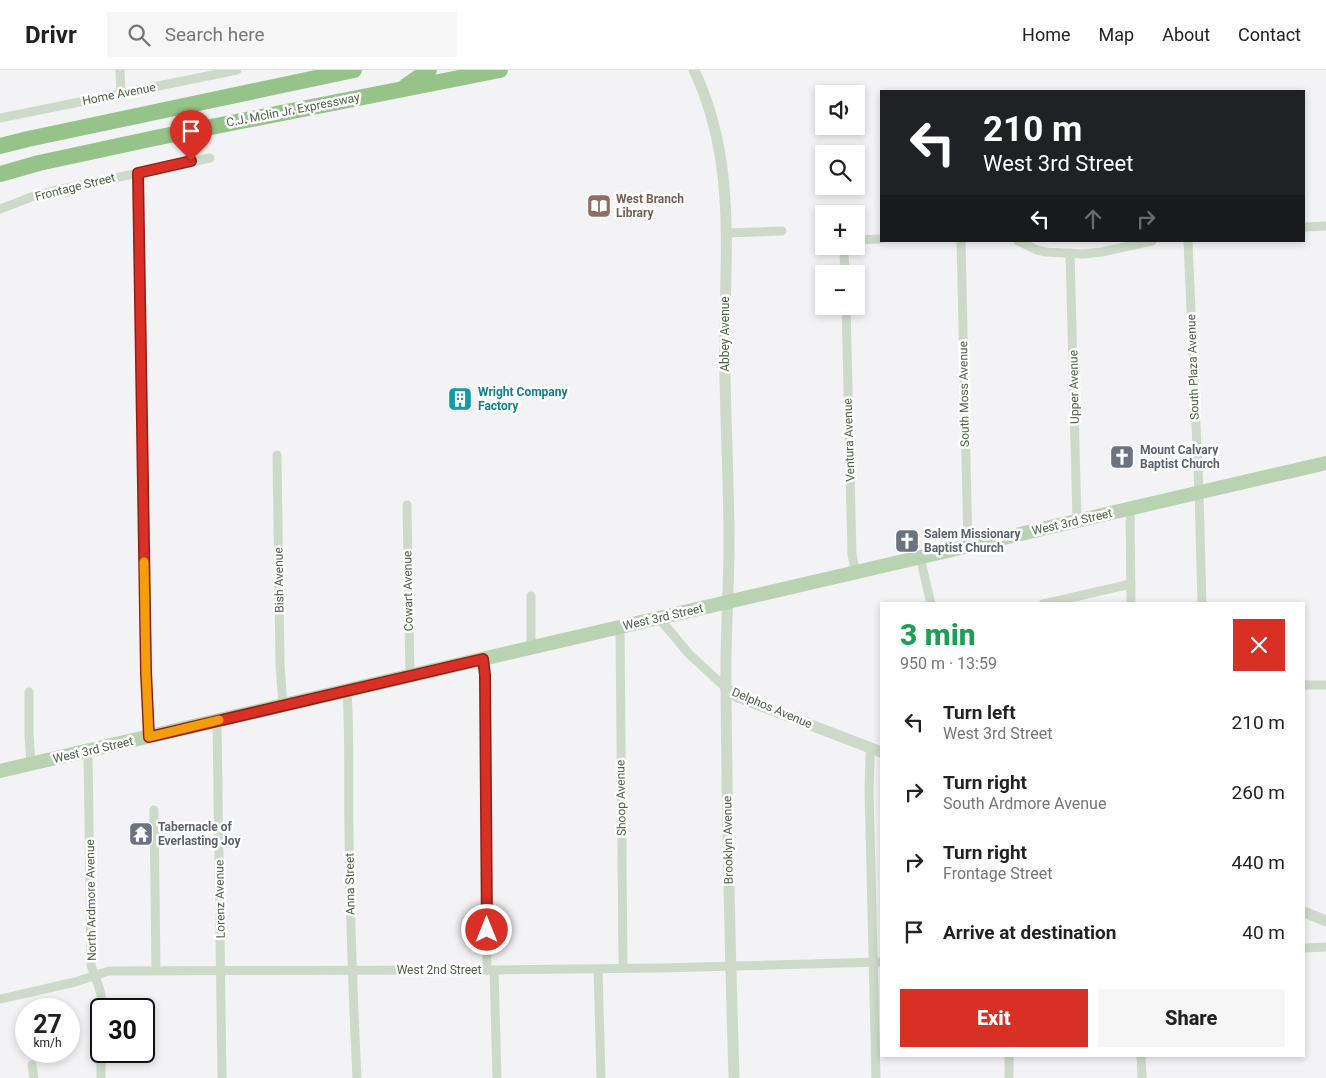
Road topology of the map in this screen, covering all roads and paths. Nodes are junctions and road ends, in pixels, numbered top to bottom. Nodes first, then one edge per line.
1 (120, 70) edge
2 (236, 70) edge
3 (354, 70) edge
4 (430, 70) edge
5 (500, 70) edge
6 (694, 70) edge
7 (400, 90) junction
8 (121, 94) junction
9 (0, 118) edge
10 (0, 146) edge
11 (210, 158) dead end
12 (138, 173) junction
13 (0, 174) edge
14 (0, 209) edge
15 (1326, 226) edge
16 (1305, 227) edge
17 (782, 231) dead end
18 (726, 233) junction
19 (880, 239) edge
20 (865, 240) edge
21 (961, 242) edge
22 (1020, 242) edge
23 (1147, 242) edge
24 (1188, 242) edge
25 (1070, 253) junction
26 (846, 315) edge
27 (276, 455) dead end
28 (1326, 463) edge
29 (1199, 493) junction
30 (407, 505) dead end
31 (1130, 509) junction
32 (1077, 521) junction
33 (968, 546) junction
34 (920, 557) junction
35 (856, 572) junction
36 (1131, 584) junction
37 (531, 596) dead end
38 (728, 602) junction
39 (931, 602) edge
40 (1052, 602) edge
41 (1131, 602) edge
42 (1202, 602) edge
43 (659, 618) junction
44 (620, 627) junction
45 (531, 648) junction
46 (483, 659) junction
47 (410, 676) junction
48 (1305, 685) edge
49 (1326, 685) edge
50 (726, 688) junction
51 (347, 691) junction
52 (29, 692) dead end
53 (283, 706) junction
54 (217, 721) junction
55 (149, 737) junction
56 (88, 751) junction
57 (876, 751) edge
58 (30, 764) junction
59 (0, 771) edge
60 (154, 810) dead end
61 (1305, 912) edge
62 (1326, 921) edge
63 (1326, 947) edge
64 (1305, 948) edge
65 (877, 962) edge
66 (730, 966) junction
67 (623, 968) junction
68 (598, 969) junction
69 (156, 970) junction
70 (352, 970) junction
71 (491, 970) junction
72 (221, 971) junction
73 (94, 975) junction
74 (0, 999) edge
75 (1008, 1057) edge
76 (1141, 1057) edge
77 (32, 1065) dead end
78 (34, 1078) edge
79 (101, 1078) edge
80 (222, 1078) edge
81 (357, 1078) edge
82 (497, 1078) edge
83 (601, 1078) edge
84 (734, 1078) edge
85 (876, 1078) edge
86 (1009, 1078) edge
87 (1142, 1078) edge

1 - 8 street
2 - 8 street, Home Avenue
3 - 10 highway, C.J. Mclin Jr. Expressway
4 - 7 highway
5 - 7 highway, C.J. Mclin Jr. Expressway
6 - 18 street, Abbey Avenue
7 - 13 highway, C.J. Mclin Jr. Expressway
8 - 9 street, Home Avenue
11 - 12 street, Frontage Street
12 - 14 street, Frontage Street
12 - 55 street
15 - 16 street
17 - 18 street
18 - 38 street, Abbey Avenue
19 - 20 street
21 - 33 street, South Moss Avenue
22 - 25 street
23 - 25 street
24 - 29 street, South Plaza Avenue
25 - 32 street, Upper Avenue
26 - 35 street, Ventura Avenue
27 - 53 street, Bish Avenue
28 - 29 main road, West 3rd Street
29 - 31 main road, West 3rd Street
29 - 42 street, South Plaza Avenue
30 - 47 street, Cowart Avenue
31 - 32 main road, West 3rd Street
31 - 36 street
32 - 33 main road, West 3rd Street
33 - 34 main road, West 3rd Street
34 - 35 main road, West 3rd Street
34 - 39 street
35 - 38 main road, West 3rd Street
36 - 40 street
36 - 41 street
37 - 45 street
38 - 43 main road, West 3rd Street
38 - 50 street, Brooklyn Avenue
43 - 44 main road, West 3rd Street
43 - 50 street, Delphos Avenue
44 - 45 main road, West 3rd Street
44 - 67 street, Shoop Avenue
45 - 46 main road, West 3rd Street
46 - 47 main road, West 3rd Street
46 - 71 street
47 - 51 main road, West 3rd Street
48 - 49 street
50 - 57 street, Delphos Avenue
50 - 66 street, Brooklyn Avenue
51 - 53 main road, West 3rd Street
51 - 70 street, Anna Street
52 - 58 street
53 - 54 main road, West 3rd Street
54 - 55 main road, West 3rd Street
54 - 72 street, Lorenz Avenue
55 - 56 main road, West 3rd Street
56 - 58 main road, West 3rd Street
56 - 73 street, North Ardmore Avenue
57 - 65 street
58 - 59 main road, West 3rd Street
60 - 69 street
61 - 62 street
63 - 64 street
65 - 66 street, West 2nd Street
65 - 85 street
66 - 67 street, West 2nd Street
66 - 84 street, Brooklyn Avenue
67 - 68 street, West 2nd Street
68 - 71 street, West 2nd Street
68 - 83 street
69 - 72 street, West 2nd Street
69 - 73 street, West 2nd Street
70 - 71 street, West 2nd Street
70 - 72 street, West 2nd Street
70 - 81 street, Anna Street
71 - 82 street
72 - 80 street, Lorenz Avenue
73 - 74 street, West 2nd Street
73 - 79 street, North Ardmore Avenue
75 - 86 street
76 - 87 street
77 - 78 street

